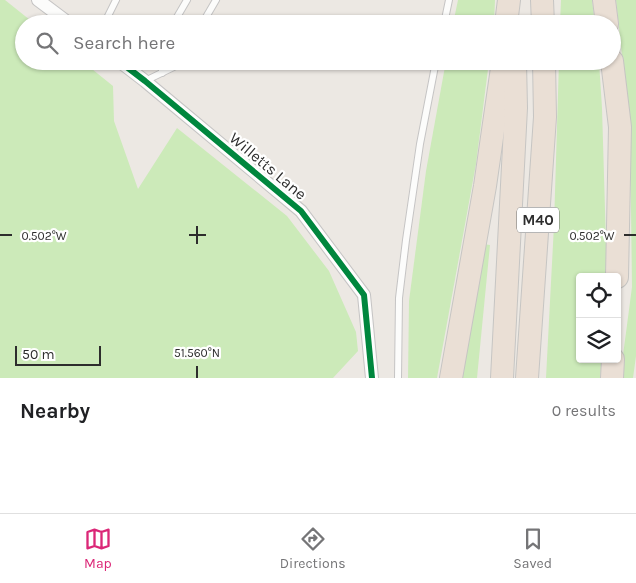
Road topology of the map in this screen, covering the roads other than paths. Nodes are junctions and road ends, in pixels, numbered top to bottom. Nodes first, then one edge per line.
1 (38, 0) edge
2 (116, 0) edge
3 (187, 0) edge
4 (216, 0) edge
5 (449, 0) edge
6 (509, 0) edge
7 (514, 0) edge
8 (542, 0) edge
9 (604, 0) edge
10 (58, 15) edge
11 (108, 15) edge
12 (178, 15) edge
13 (207, 15) edge
14 (446, 15) edge
15 (507, 15) edge
16 (514, 15) edge
17 (543, 15) edge
18 (606, 15) edge
19 (131, 70) edge
20 (168, 70) edge
21 (434, 70) edge
22 (502, 70) edge
23 (515, 70) edge
24 (544, 70) edge
25 (613, 70) edge
26 (162, 73) joint
27 (145, 80) junction
28 (617, 273) edge
29 (613, 363) edge
30 (372, 378) edge
31 (398, 378) edge
32 (450, 378) edge
33 (502, 378) edge
34 (527, 378) edge
35 (612, 378) edge

1 - 10 street
2 - 11 lane
3 - 12 lane
4 - 13 lane
5 - 14 lane
6 - 15 highway
7 - 16 highway
8 - 17 highway
9 - 18 highway
19 - 27 street, Willetts Lane
20 - 26 lane
21 - 31 lane
22 - 32 highway
23 - 33 highway, M40
24 - 34 highway, M40
25 - 28 highway
26 - 27 lane
27 - 30 street, Willetts Lane
29 - 35 highway

